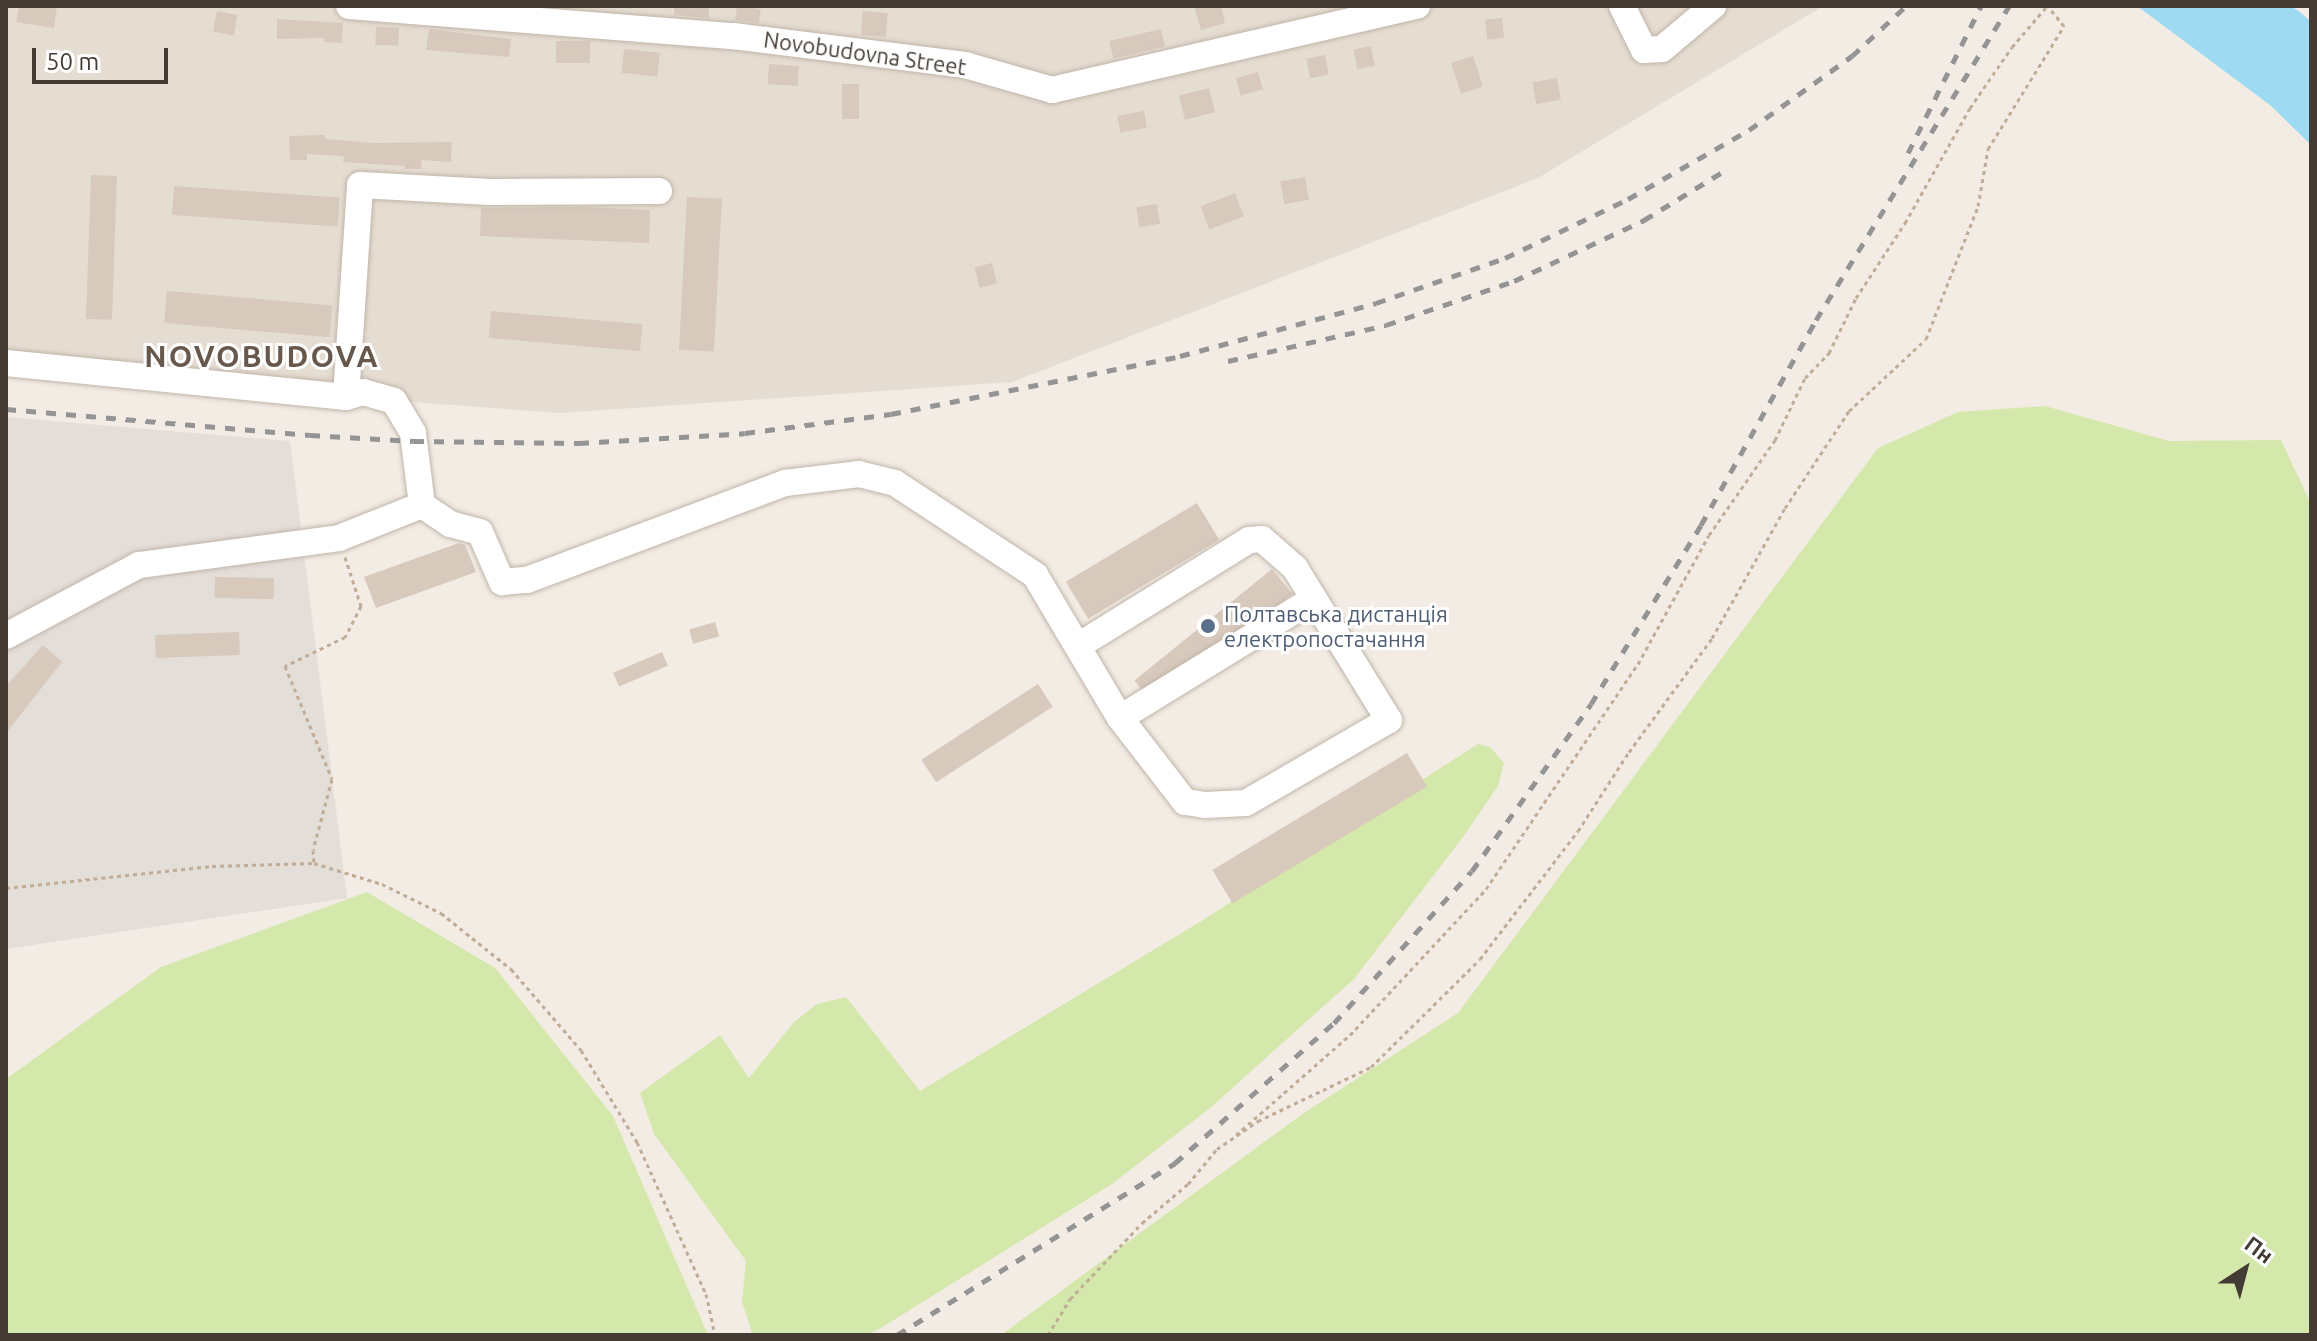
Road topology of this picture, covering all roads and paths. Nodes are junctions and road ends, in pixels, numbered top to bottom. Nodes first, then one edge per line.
1 (349, 6) edge
2 (1417, 6) edge
3 (1622, 6) edge
4 (1713, 6) edge
5 (2048, 6) edge
6 (659, 191) dead end
7 (6, 363) edge
8 (354, 395) junction
9 (422, 505) junction
10 (339, 538) junction
11 (1312, 600) junction
12 (6, 636) edge
13 (1078, 646) junction
14 (1120, 718) junction
15 (314, 863) junction
16 (6, 888) edge
17 (1222, 1148) junction
18 (715, 1335) edge
19 (1048, 1335) edge

1 - 2 street, Novobudovna Street
3 - 4 street
5 - 17 path
5 - 17 path
6 - 8 street
7 - 8 street
8 - 9 street
9 - 10 street
9 - 13 street
10 - 12 street
10 - 15 path
11 - 13 street
11 - 14 street
11 - 14 street
13 - 14 street
15 - 16 path
15 - 18 path
17 - 19 path

